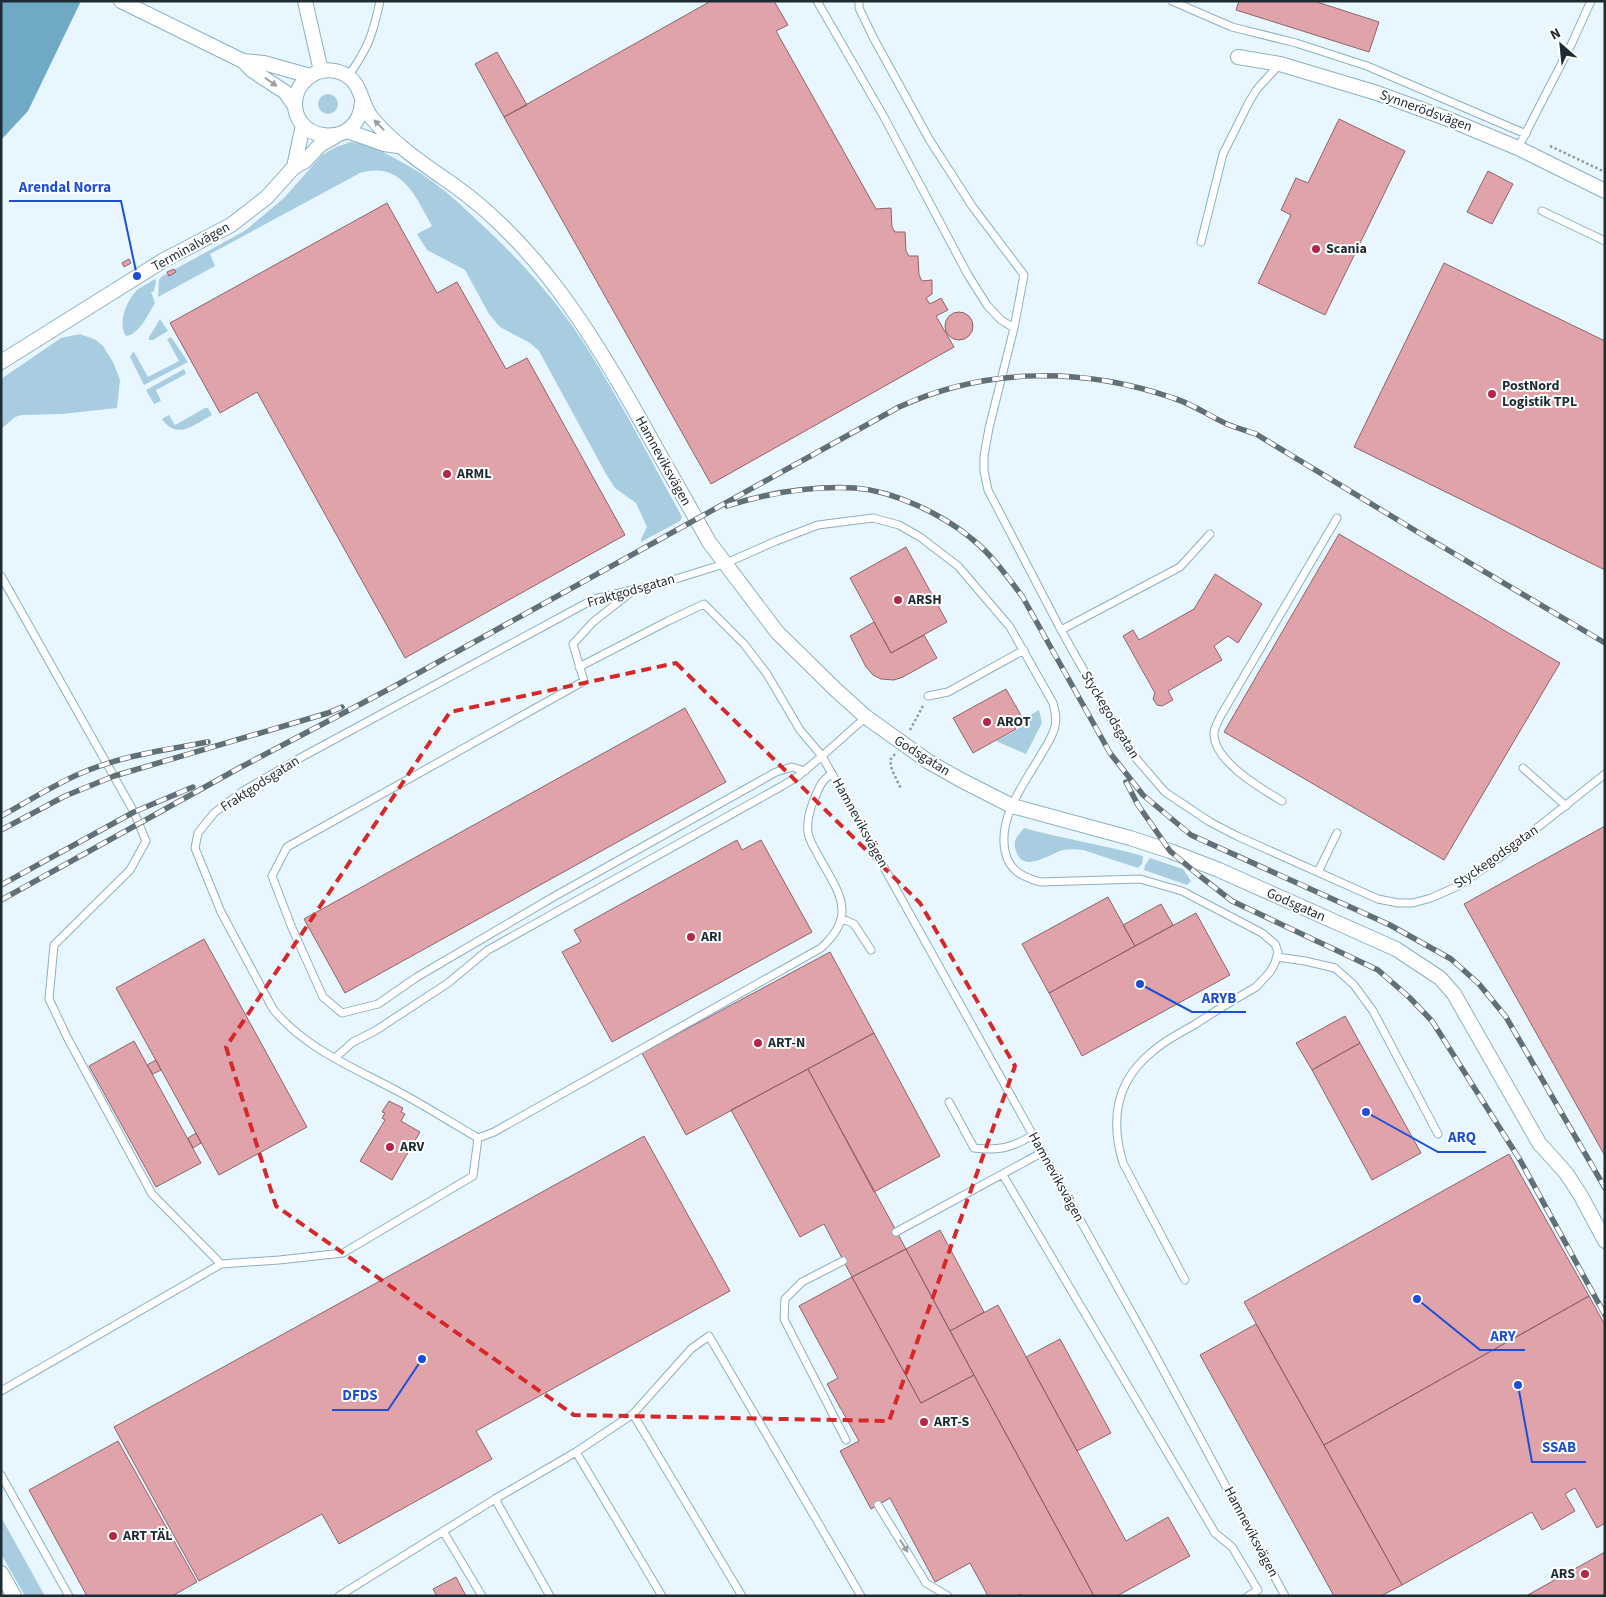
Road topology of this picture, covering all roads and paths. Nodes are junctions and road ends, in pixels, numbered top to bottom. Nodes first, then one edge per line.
1 (121, 1) edge
2 (305, 1) edge
3 (380, 1) edge
4 (817, 1) edge
5 (859, 1) edge
6 (1172, 1) edge
7 (1591, 1) edge
8 (1238, 58) dead end
9 (243, 61) junction
10 (1280, 64) junction
11 (315, 74) junction
12 (348, 76) junction
13 (362, 101) junction
14 (295, 106) junction
15 (303, 125) junction
16 (342, 133) junction
17 (1526, 134) junction
18 (398, 146) junction
19 (1518, 148) junction
20 (294, 167) junction
21 (1605, 172) edge
22 (1605, 191) edge
23 (1542, 211) dead end
24 (1605, 241) edge
25 (1201, 242) dead end
26 (1014, 328) junction
27 (1, 362) edge
28 (1338, 518) dead end
29 (1210, 534) dead end
30 (724, 564) junction
31 (1, 576) edge
32 (636, 589) junction
33 (1061, 630) junction
34 (1024, 650) junction
35 (579, 667) junction
36 (928, 696) joint
37 (866, 717) junction
38 (903, 744) junction
39 (822, 756) junction
40 (1523, 768) dead end
41 (805, 771) junction
42 (832, 773) junction
43 (1605, 774) edge
44 (901, 788) dead end
45 (1282, 801) dead end
46 (1012, 806) junction
47 (1566, 806) junction
48 (1337, 833) dead end
49 (1318, 872) junction
50 (843, 919) junction
51 (870, 950) dead end
52 (1277, 957) junction
53 (335, 1058) junction
54 (949, 1102) dead end
55 (1438, 1134) dead end
56 (1033, 1135) junction
57 (478, 1138) junction
58 (1043, 1152) junction
59 (1002, 1175) junction
60 (896, 1232) dead end
61 (1605, 1241) edge
62 (843, 1261) dead end
63 (221, 1264) junction
64 (1185, 1280) dead end
65 (1, 1391) edge
66 (633, 1414) junction
67 (846, 1440) dead end
68 (576, 1452) junction
69 (1, 1475) edge
70 (495, 1499) junction
71 (878, 1505) dead end
72 (443, 1531) junction
73 (1, 1573) edge
74 (14, 1596) edge
75 (69, 1596) edge
76 (339, 1596) edge
77 (482, 1596) edge
78 (550, 1596) edge
79 (662, 1596) edge
80 (742, 1596) edge
81 (861, 1596) edge
82 (948, 1596) edge
83 (1248, 1596) edge
84 (1285, 1596) edge

1 - 9 street
2 - 11 street
3 - 12 lane
4 - 26 lane
5 - 26 lane, Styckegodsgatan
6 - 17 lane
7 - 17 lane
8 - 10 street, Synnerödsvägen
9 - 11 street
9 -> 14 street
10 - 19 street, Synnerödsvägen
10 - 25 lane
11 - 12 street
11 - 14 street
12 - 13 street
13 - 16 street
18 -> 13 street, Hamneviksvägen
14 - 15 street
15 - 16 street
15 - 20 street, Terminalvägen
16 - 18 street, Hamneviksvägen
16 - 20 street, Terminalvägen
17 - 19 lane
17 - 21 path
18 - 30 street, Hamneviksvägen
19 - 22 street, Synnerödsvägen
20 - 27 street, Terminalvägen
23 - 24 lane
26 - 33 lane, Styckegodsgatan
28 - 45 lane
29 - 33 lane
30 - 32 lane, Fraktgodsgatan
30 - 34 lane, Fraktgodsgatan
30 - 37 street, Hamneviksvägen
31 - 63 lane
32 - 35 lane
32 - 53 lane, Fraktgodsgatan
33 - 49 lane, Styckegodsgatan
34 - 36 lane
34 - 46 lane, Fraktgodsgatan
35 - 39 lane, Hamneviksvägen
35 - 41 lane
36 - 38 path
37 - 38 street, Godsgatan
37 - 39 lane
38 - 44 path
38 - 46 street, Godsgatan
39 - 41 lane
39 - 42 lane, Hamneviksvägen
40 - 47 lane
41 - 53 lane
42 - 50 lane
42 - 56 lane, Hamneviksvägen
43 - 47 lane, Styckegodsgatan
46 - 52 lane, Fraktgodsgatan
46 - 61 street, Godsgatan
47 - 49 lane, Styckegodsgatan
48 - 49 lane
50 - 51 lane
50 - 57 lane
52 - 55 lane
52 - 64 lane
53 - 57 lane, Fraktgodsgatan
54 - 56 lane
56 - 58 lane, Hamneviksvägen
57 - 63 lane
58 - 59 lane
58 - 84 lane, Hamneviksvägen
59 - 60 lane
59 - 83 lane
62 - 67 lane
63 - 65 lane
66 - 68 lane
66 - 80 lane
66 - 81 lane
68 - 70 lane
68 - 79 lane
69 - 75 lane
70 - 72 lane
70 - 78 lane
71 -> 82 lane
72 - 76 lane
72 - 77 lane
73 - 74 street

